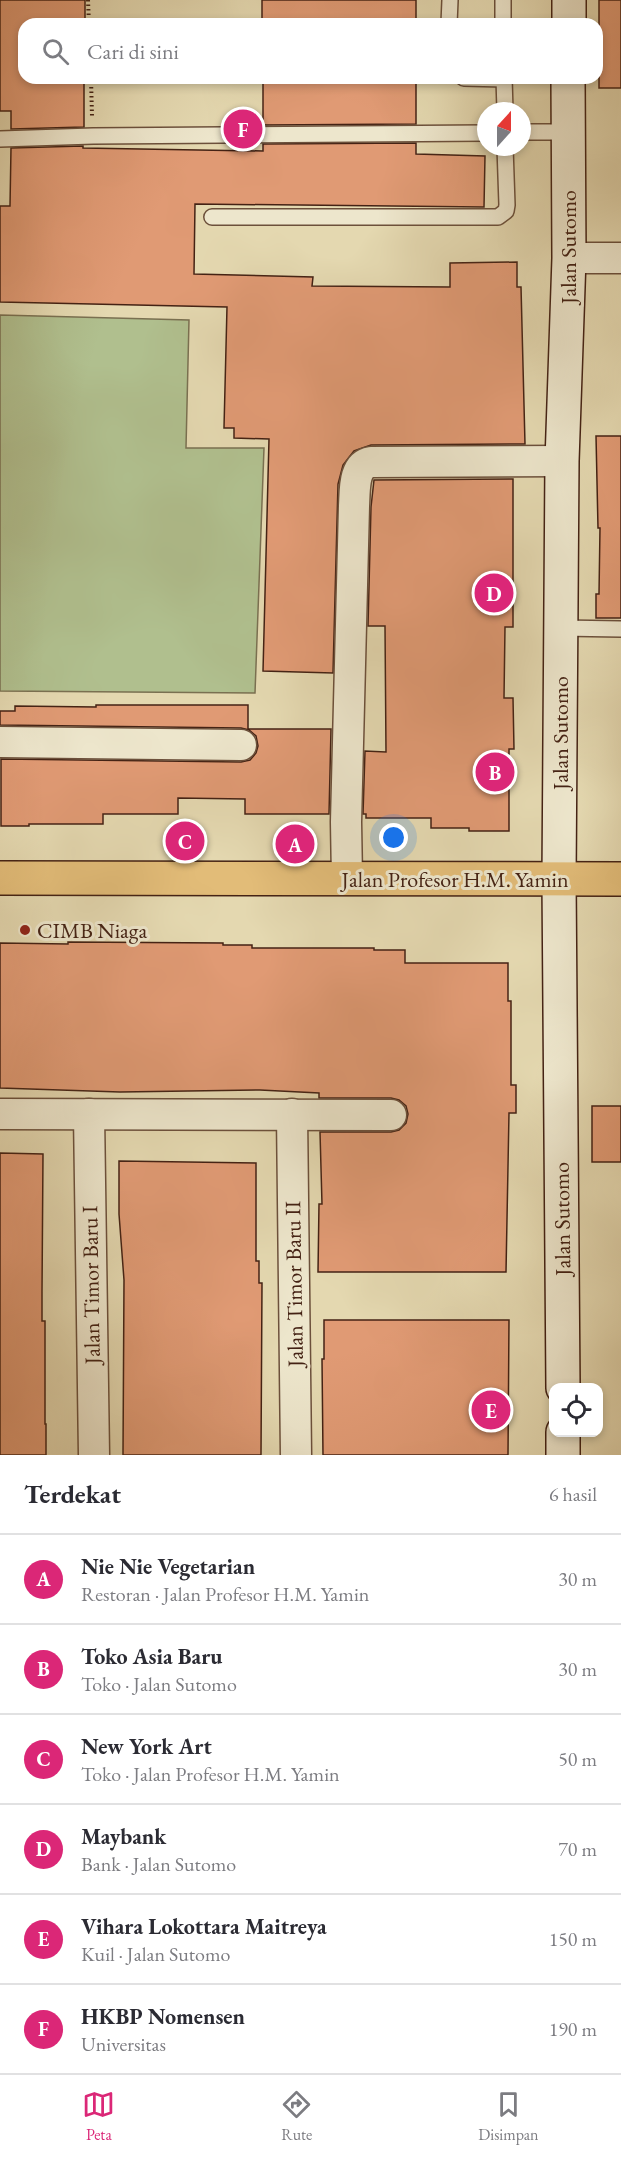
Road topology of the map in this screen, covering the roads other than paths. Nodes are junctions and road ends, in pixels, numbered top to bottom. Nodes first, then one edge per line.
1 (450, 0) edge
2 (503, 0) edge
3 (569, 0) edge
4 (449, 18) edge
5 (503, 18) edge
6 (569, 18) edge
7 (504, 84) edge
8 (568, 84) edge
9 (505, 102) edge
10 (531, 132) edge
11 (568, 132) junction
12 (477, 133) edge
13 (0, 139) edge
14 (505, 156) edge
15 (212, 218) dead end
16 (569, 258) junction
17 (621, 258) edge
18 (562, 461) junction
19 (561, 628) junction
20 (621, 629) edge
21 (0, 742) edge
22 (242, 746) dead end
23 (0, 878) edge
24 (347, 879) junction
25 (621, 879) edge
26 (559, 880) junction
27 (0, 1114) edge
28 (89, 1114) junction
29 (292, 1114) junction
30 (391, 1115) dead end
31 (563, 1383) edge
32 (563, 1437) edge
33 (93, 1455) edge
34 (296, 1455) edge
35 (563, 1455) edge

1 - 4 lane
2 - 5 lane
3 - 6 main road
7 - 9 lane
8 - 11 main road, Jalan Sutomo
10 - 11 lane
11 - 16 main road, Jalan Sutomo
12 - 13 lane
14 - 15 lane
16 - 17 street
16 - 18 main road, Jalan Sutomo
18 - 19 main road, Jalan Sutomo
18 - 24 street
19 - 20 lane
19 - 26 main road, Jalan Sutomo
21 - 22 street
23 - 24 main road, Jalan Profesor H.M. Yamin
24 - 26 main road, Jalan Profesor H.M. Yamin
25 - 26 main road, Jalan Profesor H.M. Yamin
26 - 31 main road, Jalan Sutomo
27 - 28 street
28 - 29 street
28 - 33 street, Jalan Timor Baru I
29 - 30 street
29 - 34 street, Jalan Timor Baru II
32 - 35 main road

